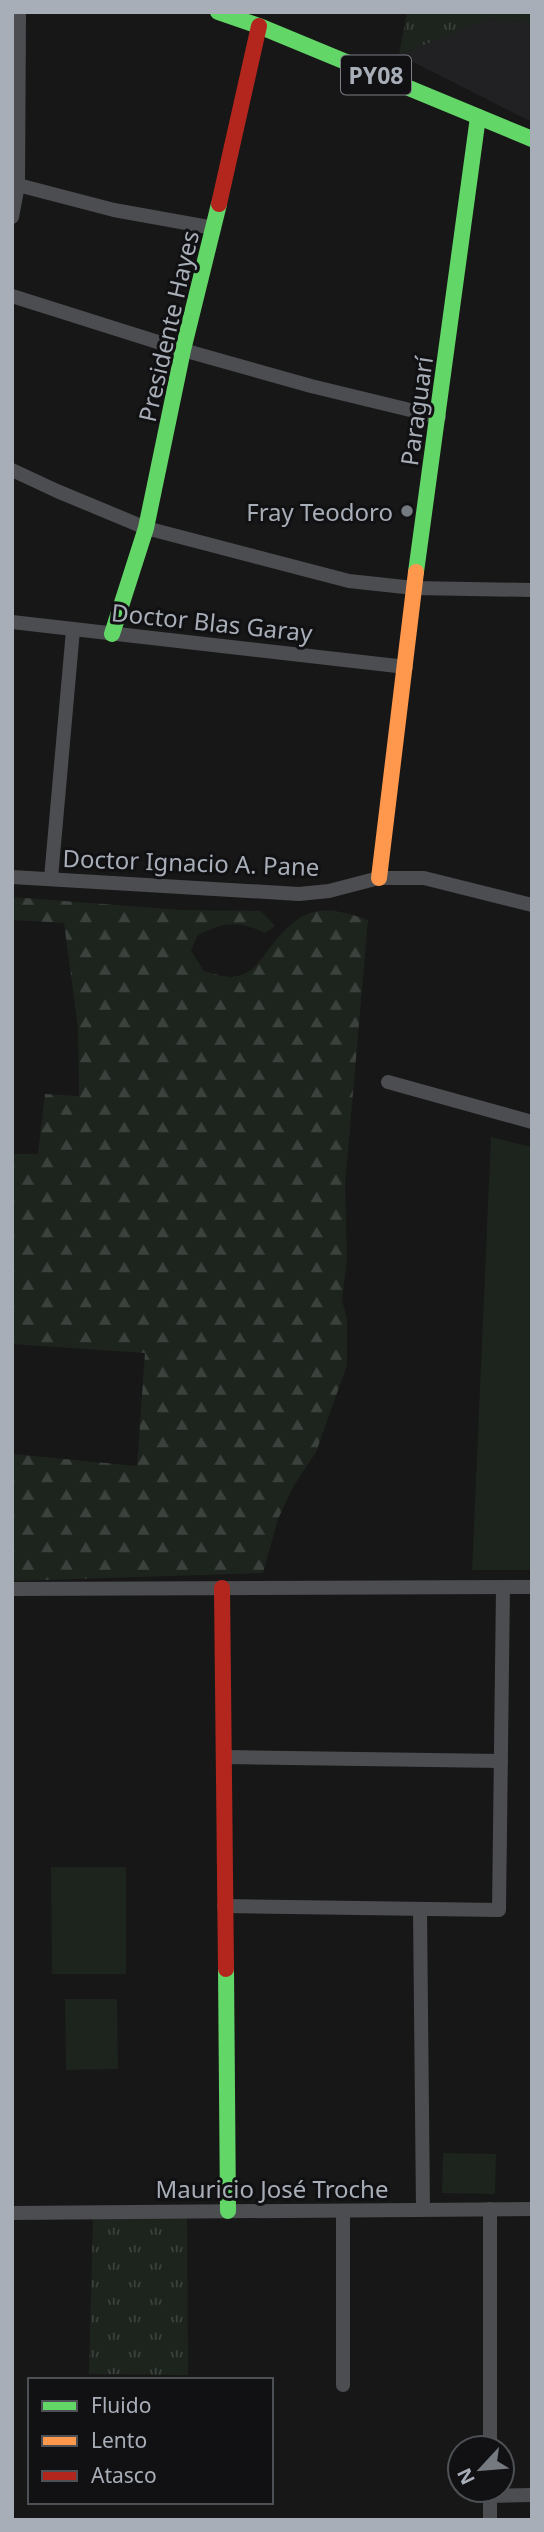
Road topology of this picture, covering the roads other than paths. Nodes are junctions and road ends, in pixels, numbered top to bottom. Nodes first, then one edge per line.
1 (19, 12) edge
2 (218, 12) edge
3 (239, 16) edge
4 (259, 26) junction
5 (478, 117) junction
6 (532, 139) edge
7 (18, 185) junction
8 (12, 217) edge
9 (214, 228) junction
10 (12, 296) edge
11 (183, 350) junction
12 (439, 417) junction
13 (12, 470) edge
14 (146, 528) junction
15 (414, 588) junction
16 (532, 590) edge
17 (12, 622) edge
18 (73, 629) junction
19 (112, 634) junction
20 (406, 667) junction
21 (12, 877) edge
22 (51, 878) junction
23 (379, 878) junction
24 (532, 905) edge
25 (388, 1082) dead end
26 (532, 1122) edge
27 (503, 1587) junction
28 (532, 1587) edge
29 (222, 1588) junction
30 (12, 1589) edge
31 (226, 1757) junction
32 (501, 1761) junction
33 (224, 1906) junction
34 (420, 1909) junction
35 (490, 2209) junction
36 (532, 2209) edge
37 (423, 2210) junction
38 (228, 2211) junction
39 (343, 2211) junction
40 (12, 2213) edge
41 (344, 2385) dead end
42 (490, 2434) edge

1 - 7 street
2 - 3 main road, PY08
3 - 4 main road, PY08
4 - 5 main road, PY08
4 - 9 main road, Presidente Hayes
5 - 6 main road, PY08
5 - 12 main road, Paraguarí
7 - 8 street
7 - 9 street
9 - 11 main road, Presidente Hayes
10 - 11 street
11 - 12 street
11 - 14 main road, Presidente Hayes
12 - 15 main road, Paraguarí
13 - 14 street
14 - 15 street
14 - 19 main road, Presidente Hayes
15 - 16 street
15 - 20 main road, Paraguarí
17 - 18 street, Doctor Blas Garay
18 - 19 street, Doctor Blas Garay
18 - 22 street
19 - 20 street, Doctor Blas Garay
20 - 23 main road, Paraguarí
21 - 22 street, Doctor Ignacio A. Pane
22 - 23 street, Doctor Ignacio A. Pane
23 - 24 street, Doctor Ignacio A. Pane
25 - 26 street
27 - 28 street
27 - 29 street
27 - 32 street
29 - 30 street
29 - 31 main road
31 - 32 street
31 - 33 main road
32 - 34 street
33 - 34 street
33 - 38 main road
34 - 37 street
35 - 36 street, Mauricio José Troche
35 - 37 street, Mauricio José Troche
35 - 42 street
37 - 39 street, Mauricio José Troche
38 - 39 street, Mauricio José Troche
38 - 40 street, Mauricio José Troche
39 - 41 street

